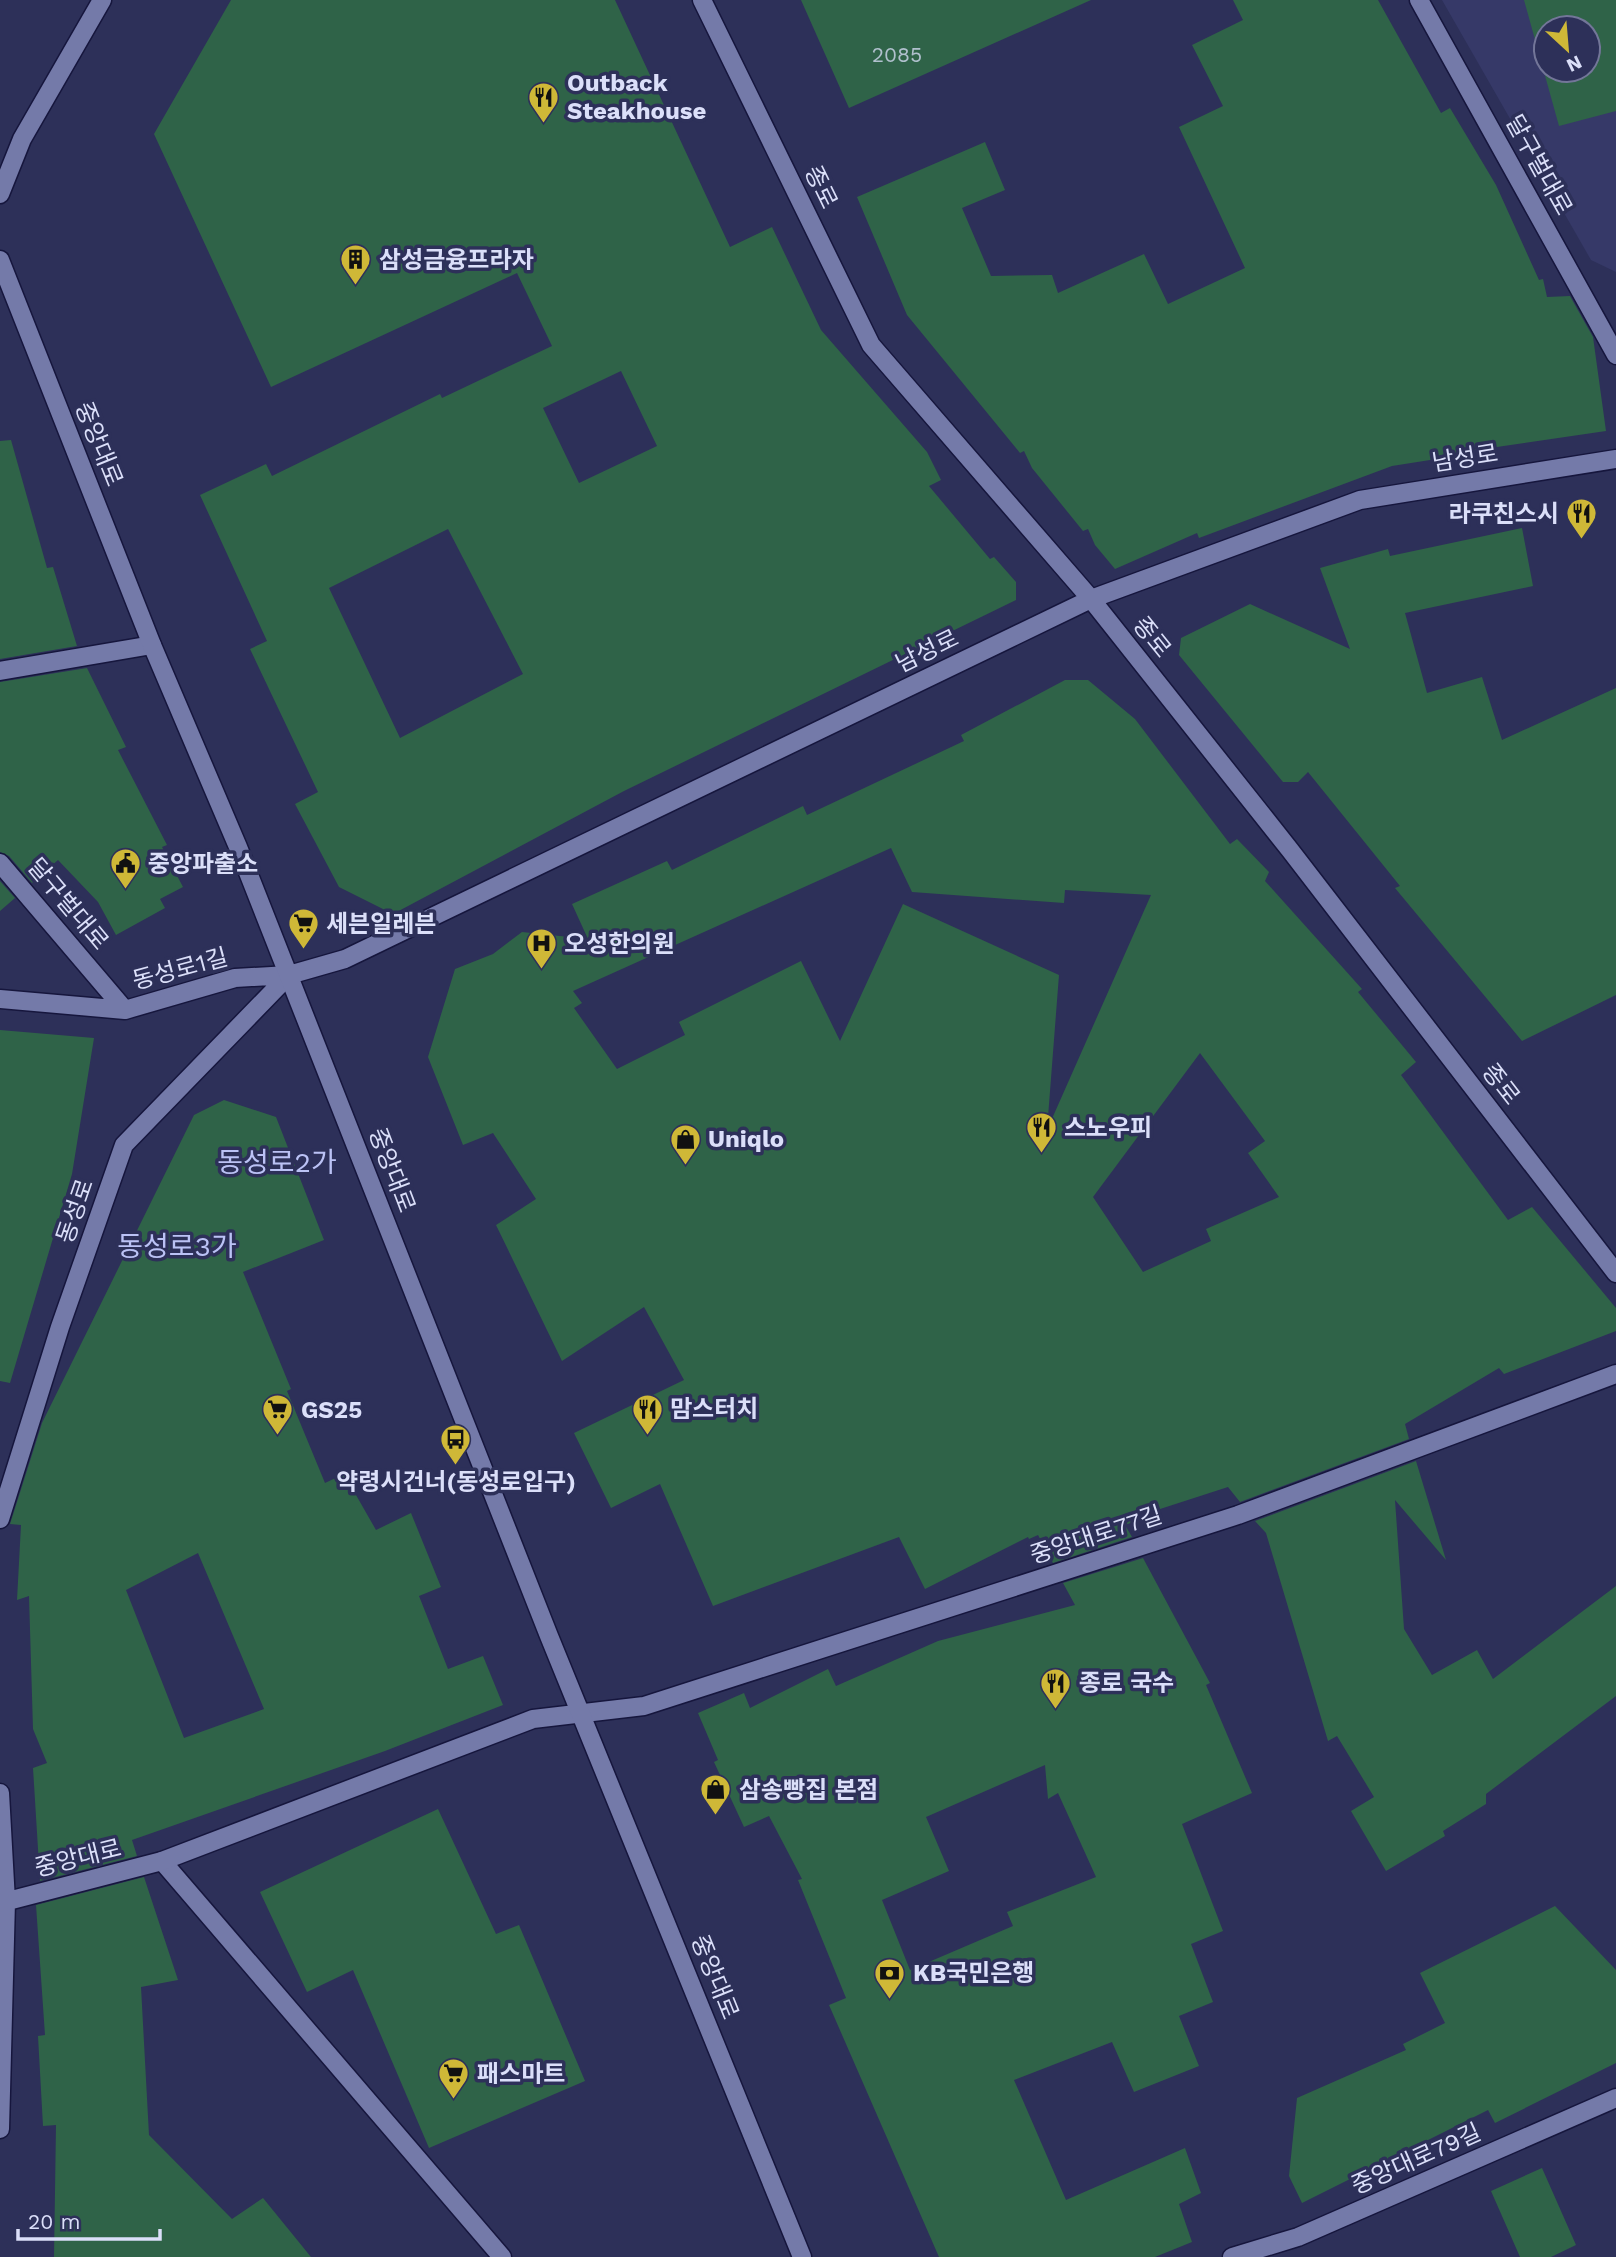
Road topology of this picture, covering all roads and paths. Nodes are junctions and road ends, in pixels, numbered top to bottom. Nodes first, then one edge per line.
1 (102, 0) edge
2 (702, 0) edge
3 (1419, 0) edge
4 (0, 194) edge
5 (0, 260) edge
6 (1616, 355) edge
7 (1616, 459) edge
8 (1091, 599) junction
9 (152, 645) junction
10 (0, 671) edge
11 (0, 863) edge
12 (289, 975) junction
13 (0, 999) edge
14 (125, 1010) junction
15 (1616, 1273) edge
16 (1616, 1374) edge
17 (0, 1519) edge
18 (583, 1715) junction
19 (0, 1793) edge
20 (162, 1861) junction
21 (3, 1902) edge
22 (1616, 2098) edge
23 (0, 2129) edge
24 (502, 2257) edge
25 (802, 2257) edge
26 (1232, 2257) edge

1 - 4 street
2 - 8 street, 종로
3 - 6 street, 달구벌대로
5 - 9 street, 중앙대로
7 - 8 street, 남성로
8 - 12 street, 남성로
8 - 15 street, 종로
9 - 10 street
9 - 12 street, 중앙대로
11 - 14 street, 달구벌대로
12 - 14 street, 동성로1길
12 - 17 street, 동성로
12 - 18 street, 중앙대로
13 - 14 street, 동성로1길
16 - 18 street, 중앙대로77길
18 - 20 street, 중앙대로
18 - 25 street, 중앙대로
19 - 21 street
20 - 21 street, 중앙대로
20 - 24 street
21 - 23 street
22 - 26 street, 중앙대로79길

